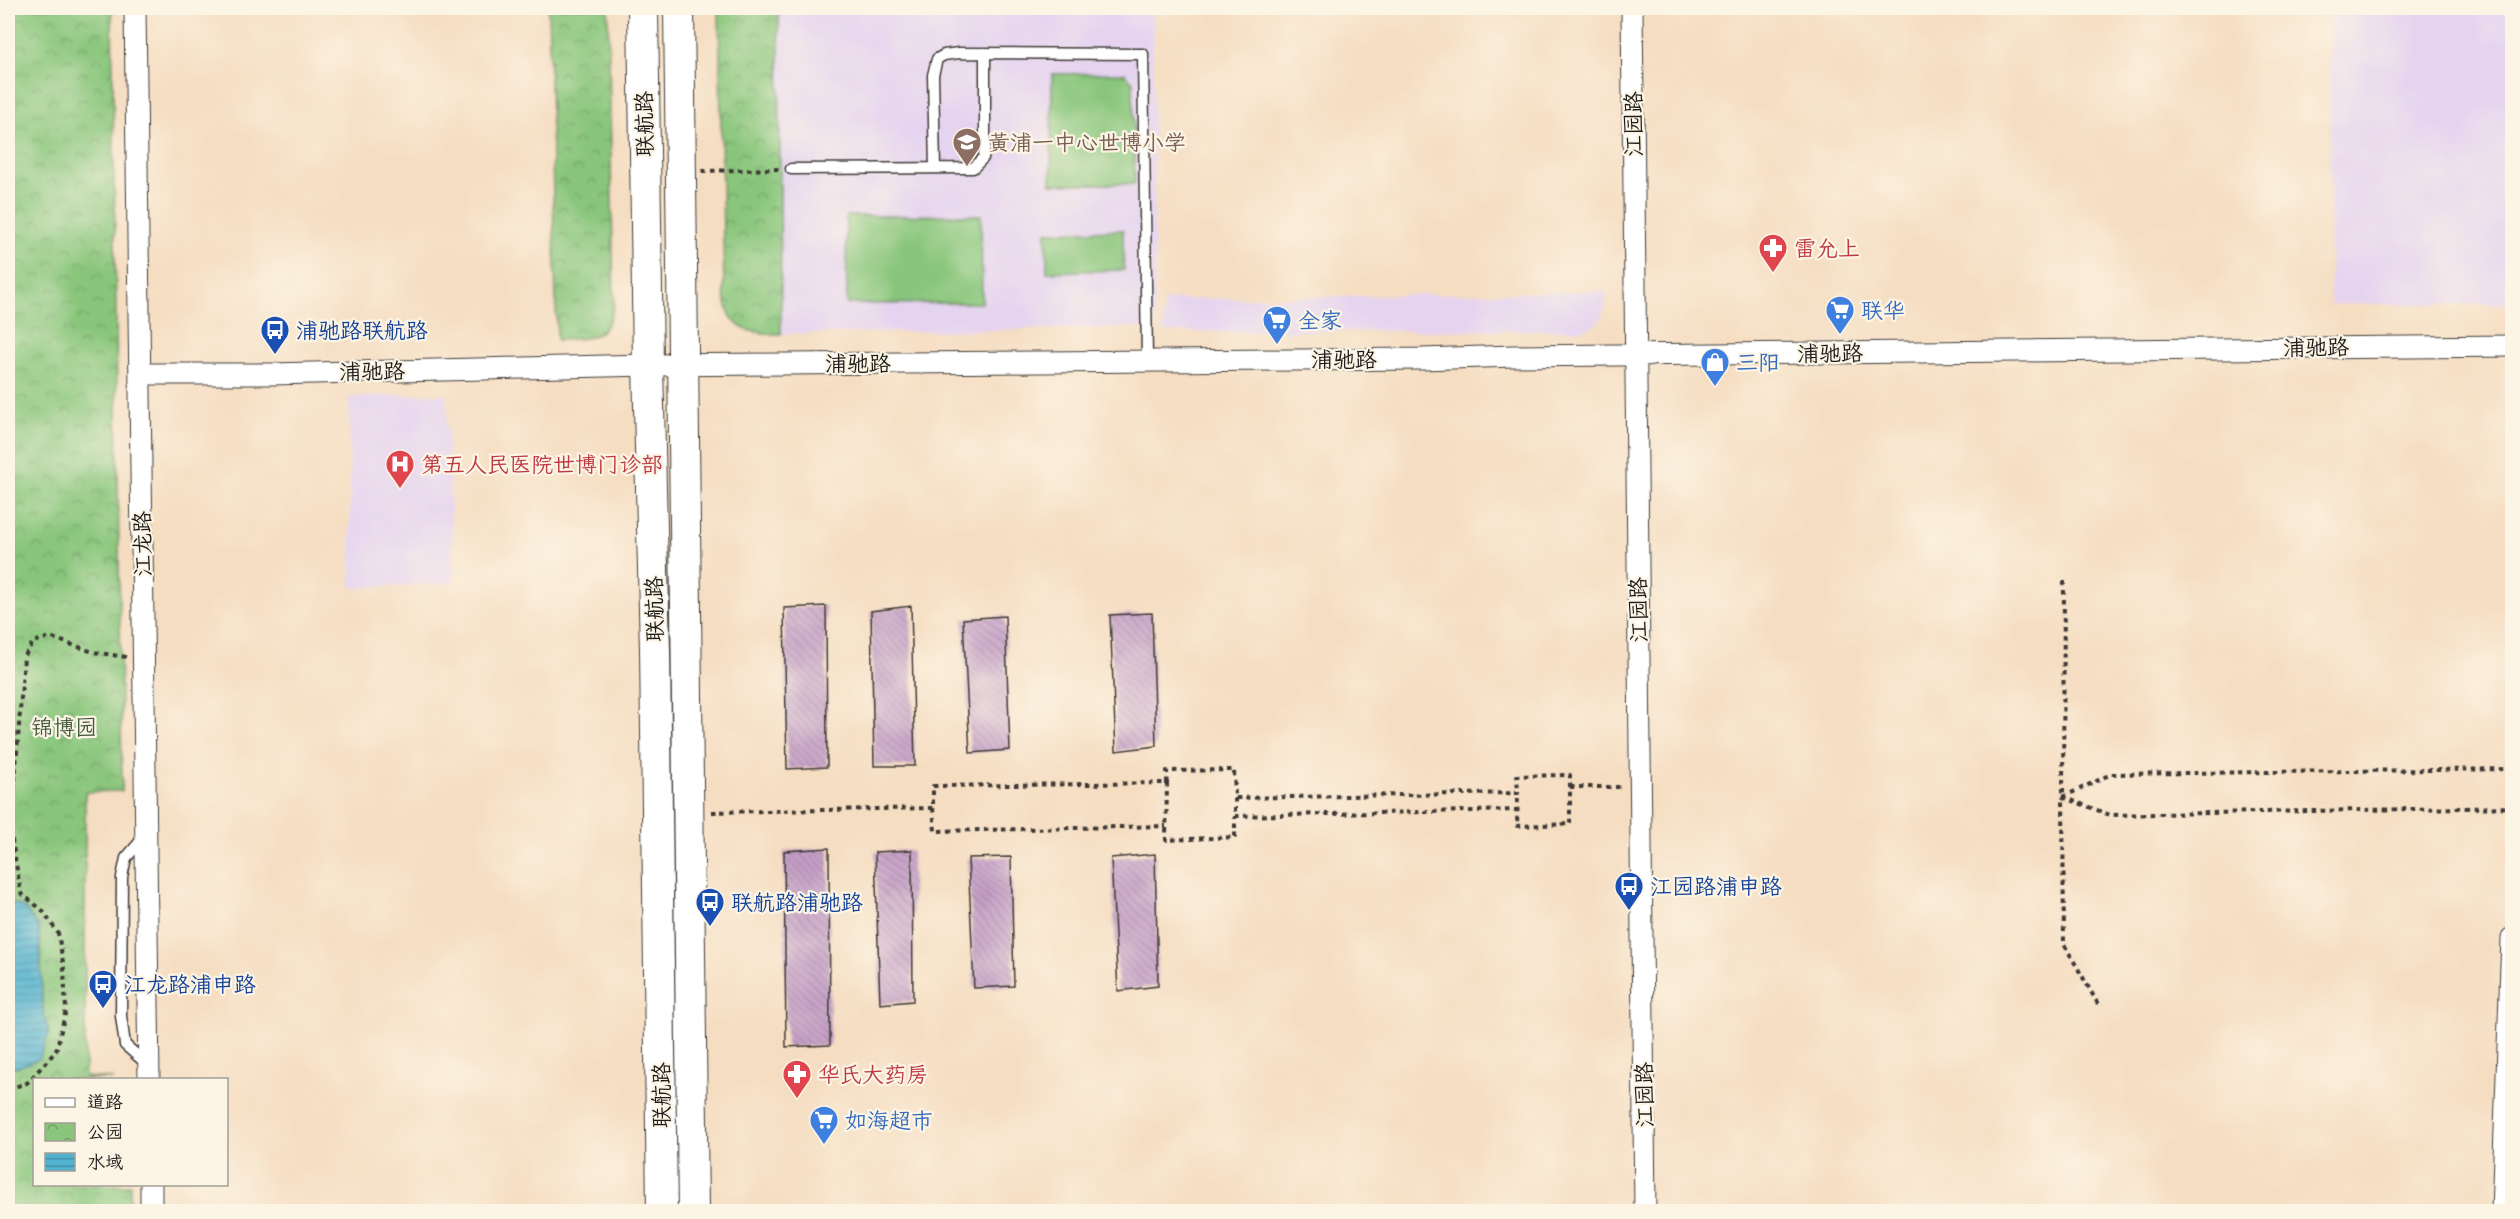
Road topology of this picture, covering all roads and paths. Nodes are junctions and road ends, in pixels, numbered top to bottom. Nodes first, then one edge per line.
1 (135, 8) edge
2 (643, 8) edge
3 (679, 8) edge
4 (1632, 8) edge
5 (985, 53) junction
6 (935, 168) junction
7 (791, 169) joint
8 (680, 172) junction
9 (2512, 346) edge
10 (1635, 356) junction
11 (1147, 361) junction
12 (648, 365) junction
13 (682, 365) junction
14 (140, 374) junction
15 (2064, 581) dead end
16 (144, 663) junction
17 (15, 760) junction
18 (2512, 770) edge
19 (1167, 783) junction
20 (1570, 787) junction
21 (1624, 787) dead end
22 (1518, 792) junction
23 (8, 796) edge
24 (2063, 797) junction
25 (1235, 798) junction
26 (2512, 807) edge
27 (933, 808) junction
28 (1517, 810) junction
29 (687, 812) junction
30 (1235, 816) junction
31 (1166, 826) junction
32 (2512, 938) edge
33 (2098, 1004) dead end
34 (149, 1073) edge
35 (8, 1089) edge
36 (151, 1186) edge
37 (151, 1212) edge
38 (662, 1212) edge
39 (693, 1212) edge
40 (1645, 1212) edge
41 (2502, 1212) edge

1 - 14 street, 江龙路
2 - 12 street, 联航路
3 - 8 street, 联航路
4 - 10 street, 江园路
5 - 6 lane
5 - 6 lane
5 - 11 lane
6 - 7 lane
7 - 8 path
8 - 13 street, 联航路
9 - 10 street, 浦驰路
10 - 11 street, 浦驰路
10 - 40 street, 江园路
11 - 13 street, 浦驰路
12 - 13 street, 浦驰路
12 - 14 street, 浦驰路
12 - 38 street, 联航路
13 - 29 street, 联航路
14 - 16 street, 江龙路
15 - 24 path
16 - 17 path
16 - 34 street, 江龙路
17 - 23 path
17 - 35 path
18 - 24 path
19 - 25 path
19 - 27 path
19 - 31 path
20 - 21 path
20 - 22 path
20 - 28 path
22 - 25 path
22 - 28 path
24 - 26 path
24 - 33 path
25 - 30 path
27 - 29 path
27 - 31 path
28 - 30 path
29 - 39 street, 联航路
30 - 31 path
32 - 41 street
36 - 37 street

